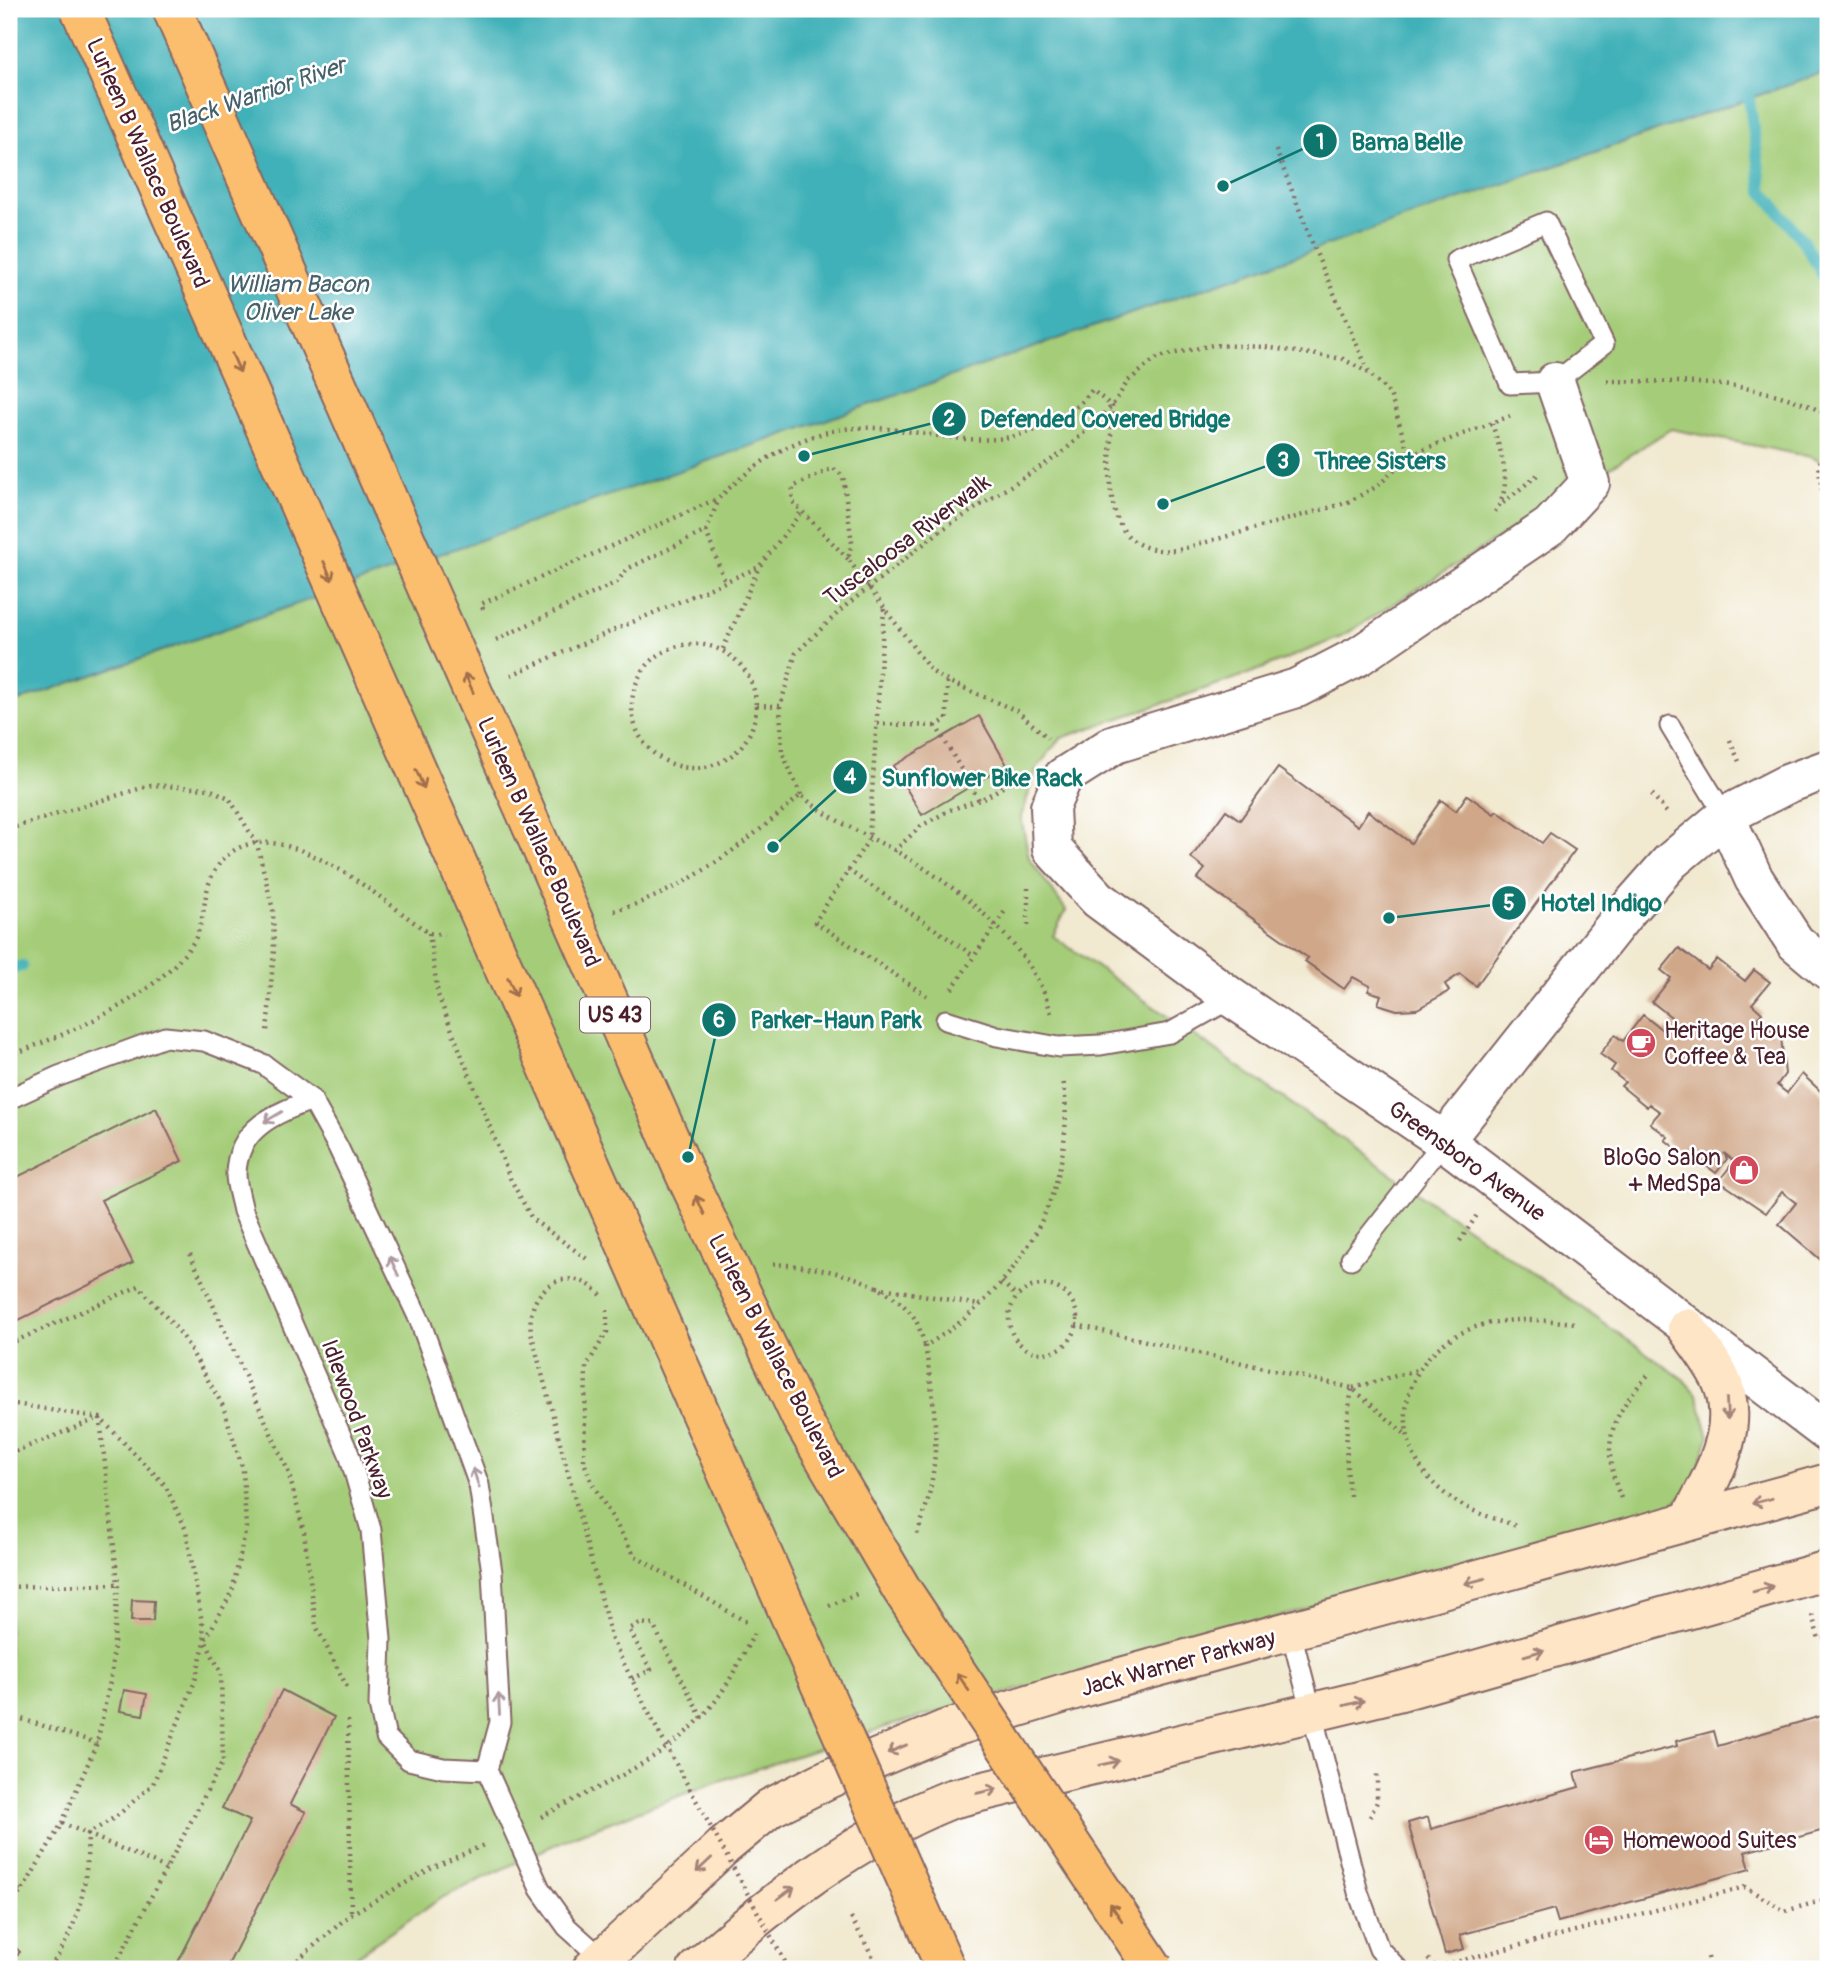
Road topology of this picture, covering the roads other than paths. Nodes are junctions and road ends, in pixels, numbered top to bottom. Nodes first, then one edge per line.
1 (80, 9) edge
2 (172, 9) edge
3 (1557, 389) junction
4 (1671, 726) dead end
5 (1828, 769) edge
6 (1725, 816) junction
7 (1828, 970) edge
8 (1233, 998) junction
9 (946, 1020) dead end
10 (9, 1099) edge
11 (312, 1100) junction
12 (1444, 1141) junction
13 (1351, 1259) dead end
14 (1687, 1328) junction
15 (1828, 1433) edge
16 (1828, 1483) edge
17 (1689, 1521) junction
18 (1828, 1570) edge
19 (1291, 1632) junction
20 (1313, 1713) junction
21 (487, 1770) junction
22 (603, 1965) edge
23 (697, 1969) edge
24 (946, 1969) edge
25 (1154, 1969) edge
26 (1398, 1969) edge

1 -> 24 highway, Lurleen B Wallace Boulevard, bridge
25 -> 2 highway, Lurleen B Wallace Boulevard / US 43, bridge
3 - 3 lane
3 - 8 street, Greensboro Avenue
4 - 6 lane
5 - 6 street
6 - 7 street
6 - 12 street
8 - 9 lane
8 - 12 street, Greensboro Avenue
10 - 11 lane
21 -> 11 lane
11 -> 21 lane, Idlewood Parkway
12 - 13 lane
12 - 14 street, Greensboro Avenue
14 - 15 street, Greensboro Avenue
14 -> 17 main road
16 -> 17 main road, Jack Warner Parkway
17 -> 19 main road, Jack Warner Parkway
20 -> 18 main road
19 - 20 lane
19 -> 22 main road, Jack Warner Parkway
23 -> 20 main road
20 - 26 lane
21 - 22 lane

